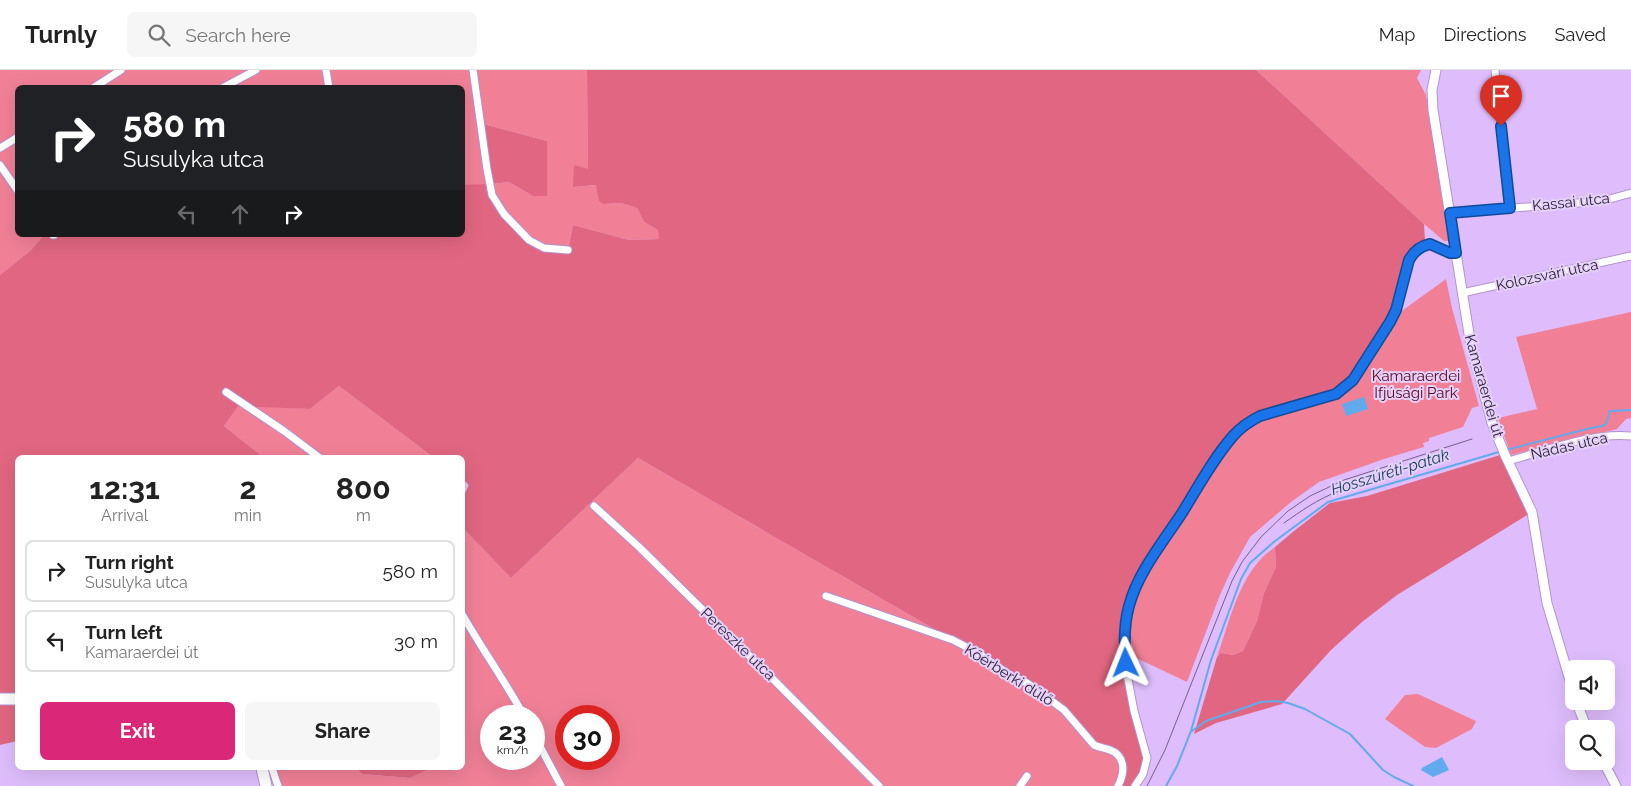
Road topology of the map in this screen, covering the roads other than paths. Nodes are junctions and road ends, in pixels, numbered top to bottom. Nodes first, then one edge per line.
1 (121, 70) edge
2 (256, 70) edge
3 (326, 70) edge
4 (473, 70) edge
5 (1436, 70) edge
6 (1495, 70) edge
7 (98, 85) edge
8 (228, 85) edge
9 (328, 85) edge
10 (15, 139) edge
11 (0, 148) edge
12 (0, 165) edge
13 (15, 187) edge
14 (1631, 193) edge
15 (1510, 208) junction
16 (1450, 213) junction
17 (568, 250) dead end
18 (1456, 253) junction
19 (1631, 256) edge
20 (1462, 293) junction
21 (226, 392) dead end
22 (1631, 436) edge
23 (1505, 454) junction
24 (316, 455) edge
25 (594, 506) dead end
26 (826, 596) dead end
27 (465, 619) edge
28 (1565, 664) edge
29 (0, 698) edge
30 (15, 699) edge
31 (518, 705) edge
32 (545, 756) edge
33 (262, 770) edge
34 (273, 770) edge
35 (1608, 770) edge
36 (1028, 776) dead end
37 (266, 786) edge
38 (278, 786) edge
39 (561, 786) edge
40 (879, 786) edge
41 (1020, 786) edge
42 (1118, 786) edge
43 (1135, 786) edge
44 (1616, 786) edge

1 - 7 street
2 - 8 street
3 - 9 street
4 - 17 street
5 - 16 street, Kamaraerdei út
6 - 15 street
10 - 11 street
12 - 13 street
14 - 15 street, Kassai utca
15 - 16 street, Kassai utca
16 - 18 street, Kamaraerdei út
18 - 20 street, Kamaraerdei út
18 - 43 street
19 - 20 street, Kolozsvári utca
20 - 23 street, Kamaraerdei út
21 - 24 street
22 - 23 street, Nádas utca
23 - 28 street, Kamaraerdei út
25 - 40 street, Pereszke utca
26 - 42 street, Kőérberki dűlő
27 - 31 street
29 - 30 main road
32 - 39 street
33 - 37 main road
34 - 38 street
35 - 44 street
36 - 41 street

